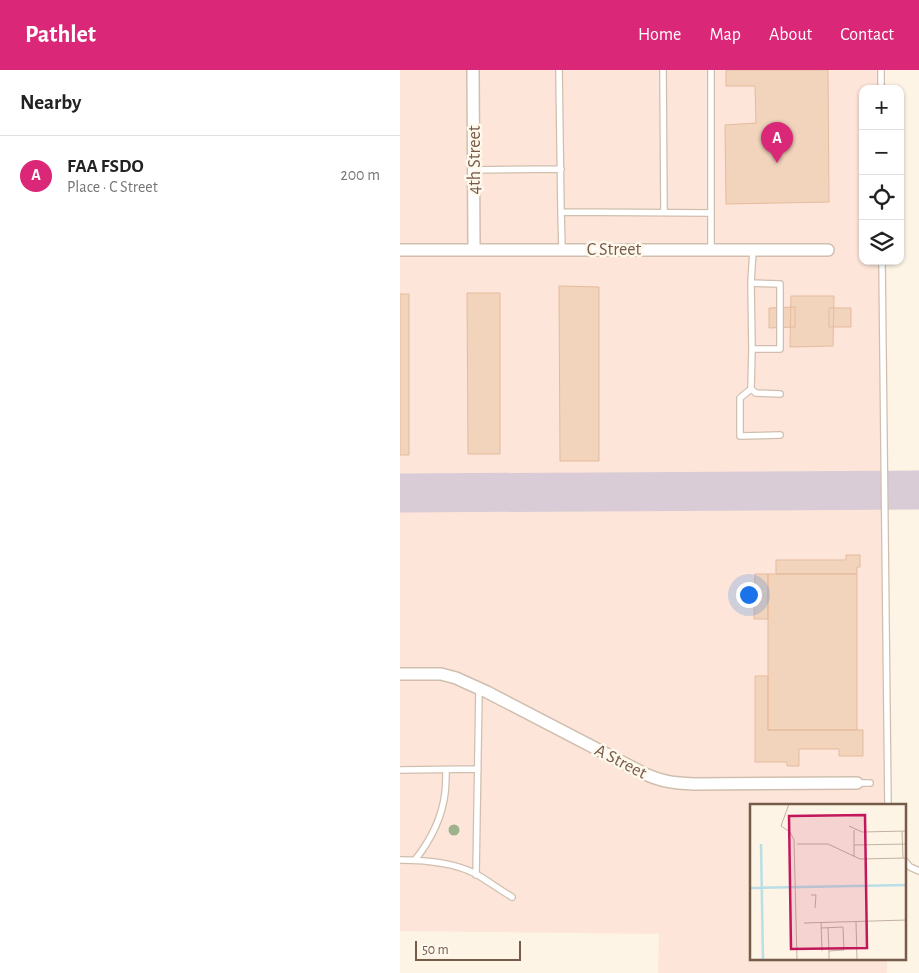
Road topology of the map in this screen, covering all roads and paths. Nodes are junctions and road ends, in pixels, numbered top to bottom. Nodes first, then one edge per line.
1 (473, 70) edge
2 (559, 70) edge
3 (664, 70) edge
4 (711, 70) edge
5 (881, 70) edge
6 (881, 85) edge
7 (560, 169) junction
8 (474, 170) junction
9 (561, 212) junction
10 (664, 212) junction
11 (711, 213) junction
12 (474, 249) junction
13 (562, 249) junction
14 (400, 250) edge
15 (712, 250) junction
16 (753, 250) junction
17 (828, 250) dead end
18 (882, 265) edge
19 (751, 283) junction
20 (752, 349) junction
21 (751, 389) junction
22 (780, 394) dead end
23 (780, 436) dead end
24 (400, 674) edge
25 (479, 688) junction
26 (478, 769) junction
27 (400, 770) edge
28 (446, 770) junction
29 (857, 784) joint
30 (870, 784) dead end
31 (888, 804) edge
32 (400, 860) edge
33 (416, 860) junction
34 (907, 863) edge
35 (919, 871) edge
36 (476, 875) junction
37 (512, 897) dead end

1 - 8 street, 4th Street
2 - 7 lane
3 - 10 lane
4 - 11 lane
5 - 6 lane
7 - 8 lane
7 - 9 lane
8 - 12 street, 4th Street
9 - 10 lane
9 - 13 lane
10 - 11 lane
11 - 15 lane
12 - 13 street, C Street
12 - 14 street, C Street
13 - 15 street, C Street
15 - 16 street, C Street
16 - 17 street, C Street
16 - 19 lane
18 - 31 lane
19 - 20 lane
19 - 20 lane
20 - 21 lane
21 - 22 lane
21 - 23 lane
24 - 25 street, A Street
25 - 26 lane
25 - 29 street, A Street
26 - 28 lane
26 - 36 lane
27 - 28 lane
28 - 33 lane
29 - 30 lane
32 - 33 lane
33 - 36 lane
34 - 35 lane
36 - 37 lane

